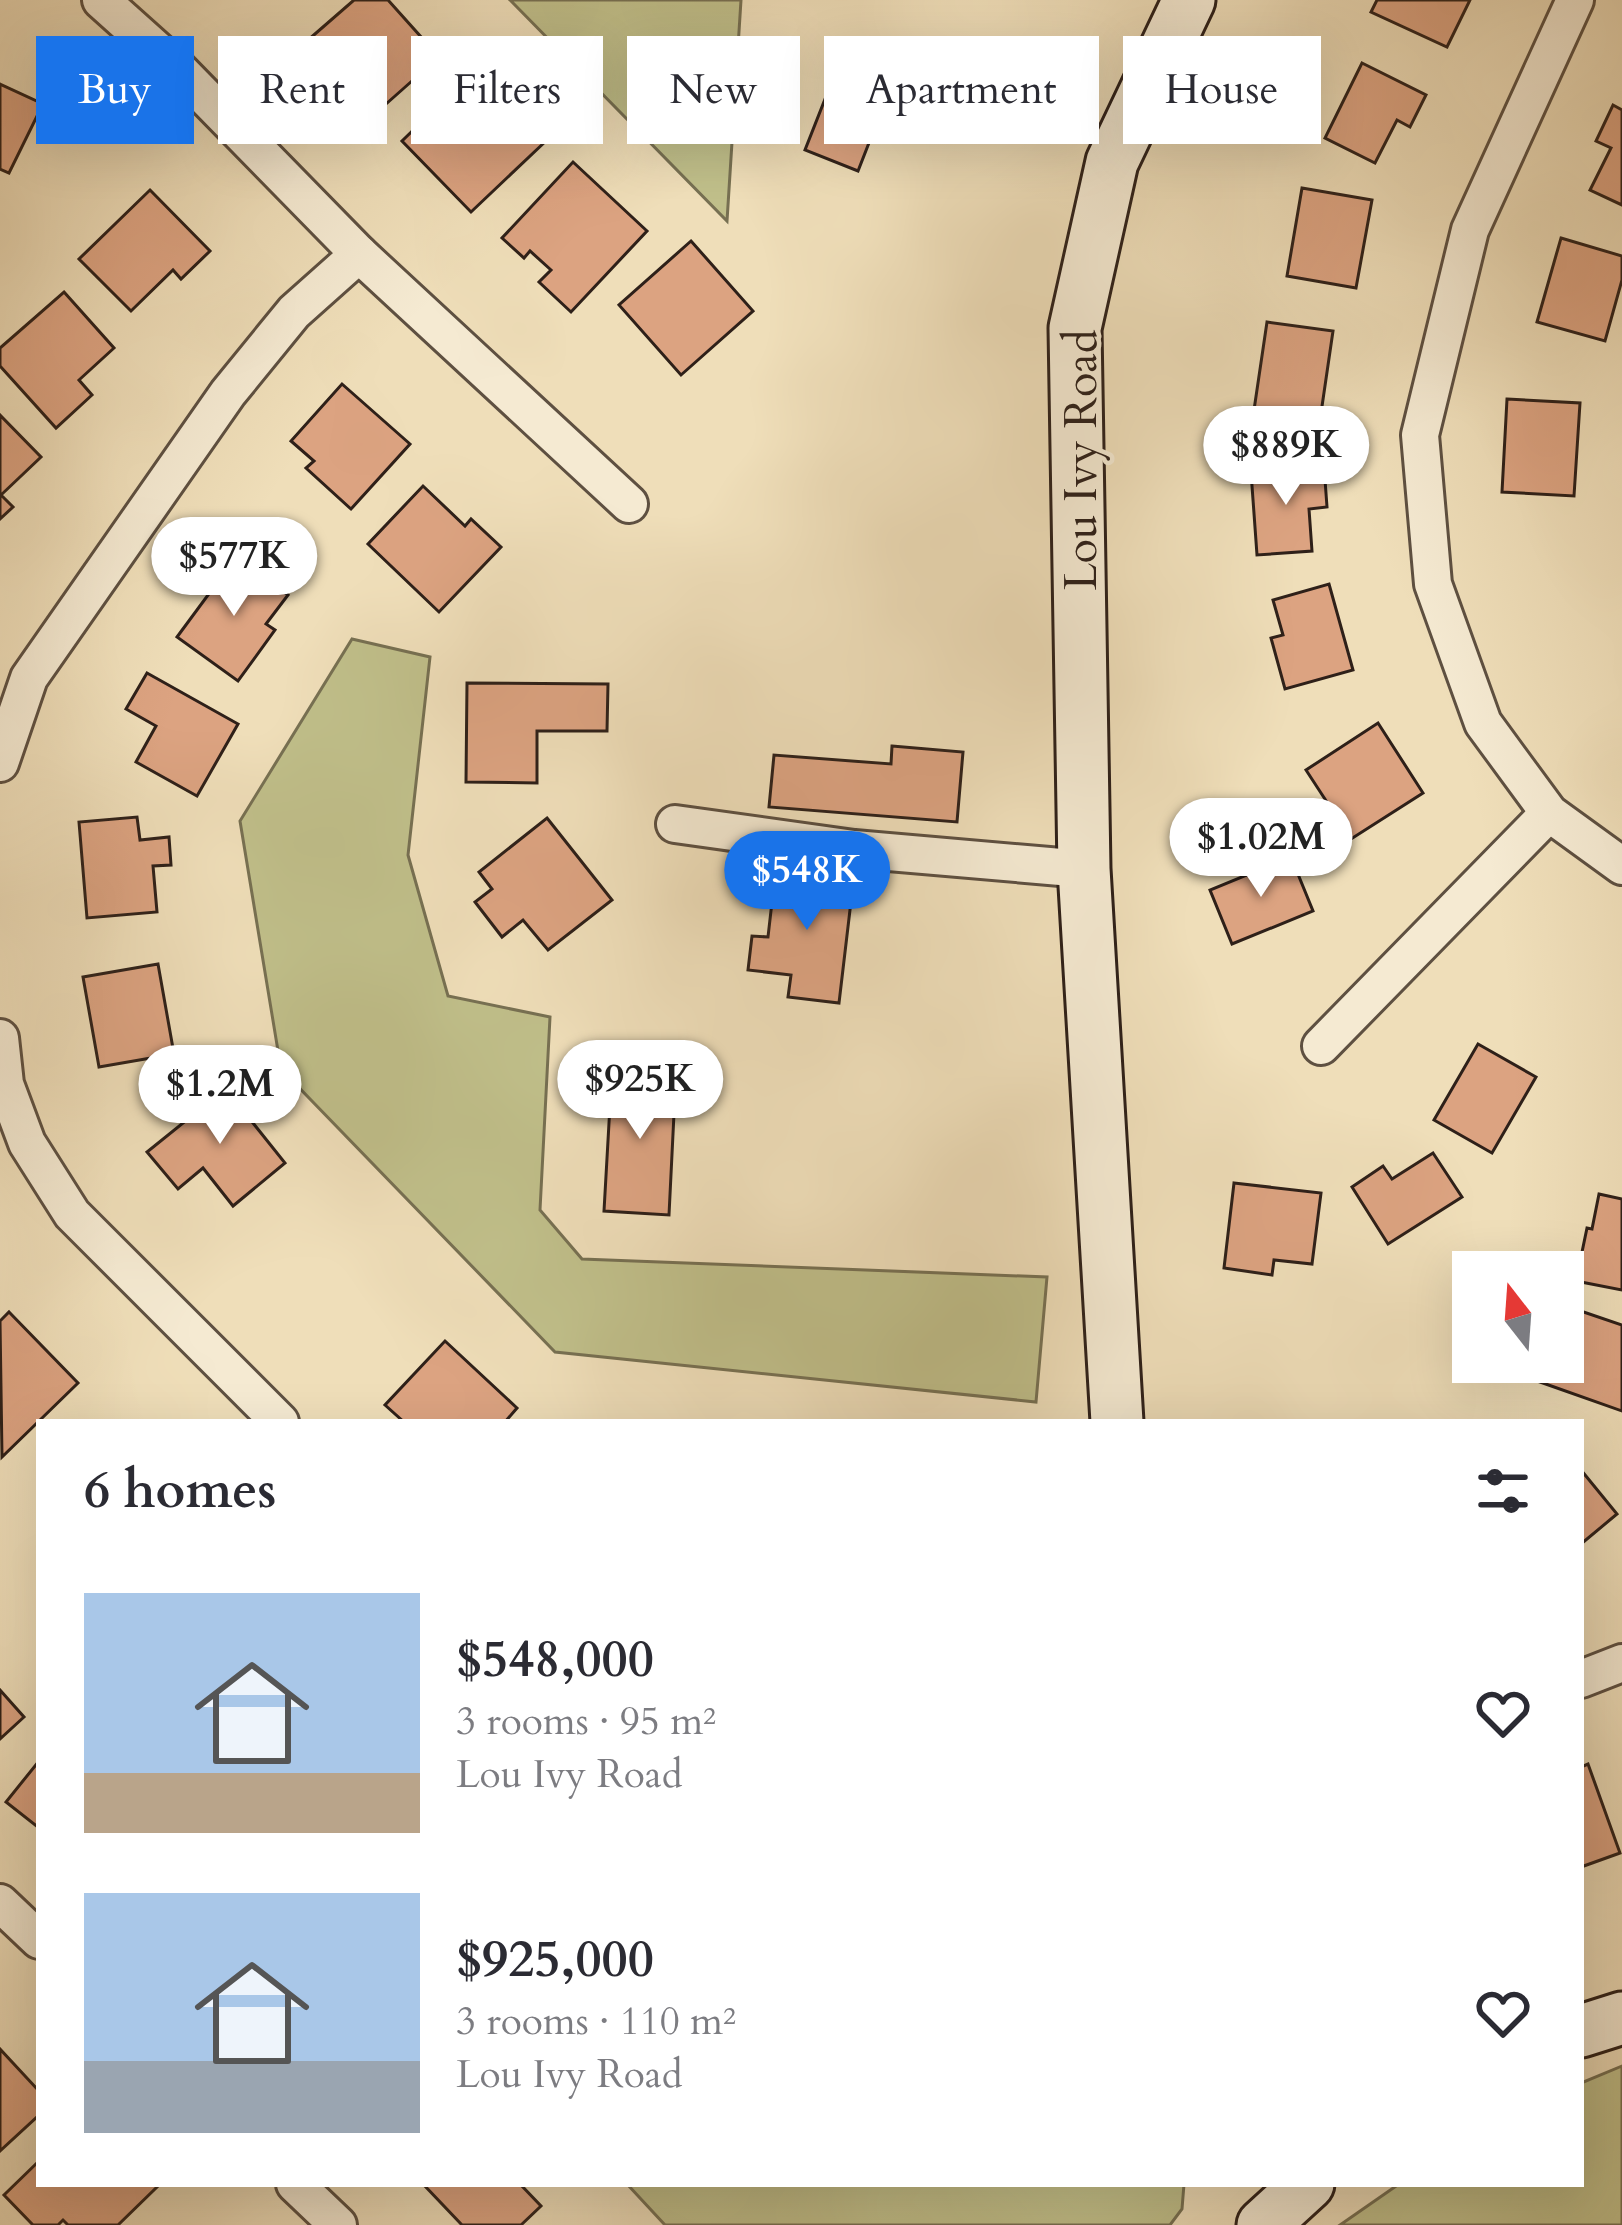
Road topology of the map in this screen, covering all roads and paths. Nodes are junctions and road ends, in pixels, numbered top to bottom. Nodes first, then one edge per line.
1 (101, 0) edge
2 (1189, 0) edge
3 (1575, 0) edge
4 (359, 254) junction
5 (629, 504) dead end
6 (0, 763) edge
7 (1549, 813) junction
8 (675, 824) dead end
9 (1622, 866) edge
10 (1084, 869) junction
11 (0, 1038) edge
12 (1321, 1046) dead end
13 (277, 1419) edge
14 (1118, 1419) edge
15 (1622, 1664) edge
16 (1584, 1678) edge
17 (0, 1903) edge
18 (36, 1937) edge
19 (1622, 2018) edge
20 (1584, 2031) edge
21 (298, 2187) edge
22 (338, 2225) edge

1 - 4 street
2 - 10 street, Lou Ivy Road
3 - 7 street
4 - 5 street
4 - 6 street
7 - 9 street
7 - 12 street
8 - 10 street
10 - 14 street, Lou Ivy Road
11 - 13 street
15 - 16 street
17 - 18 street
19 - 20 street
21 - 22 street

